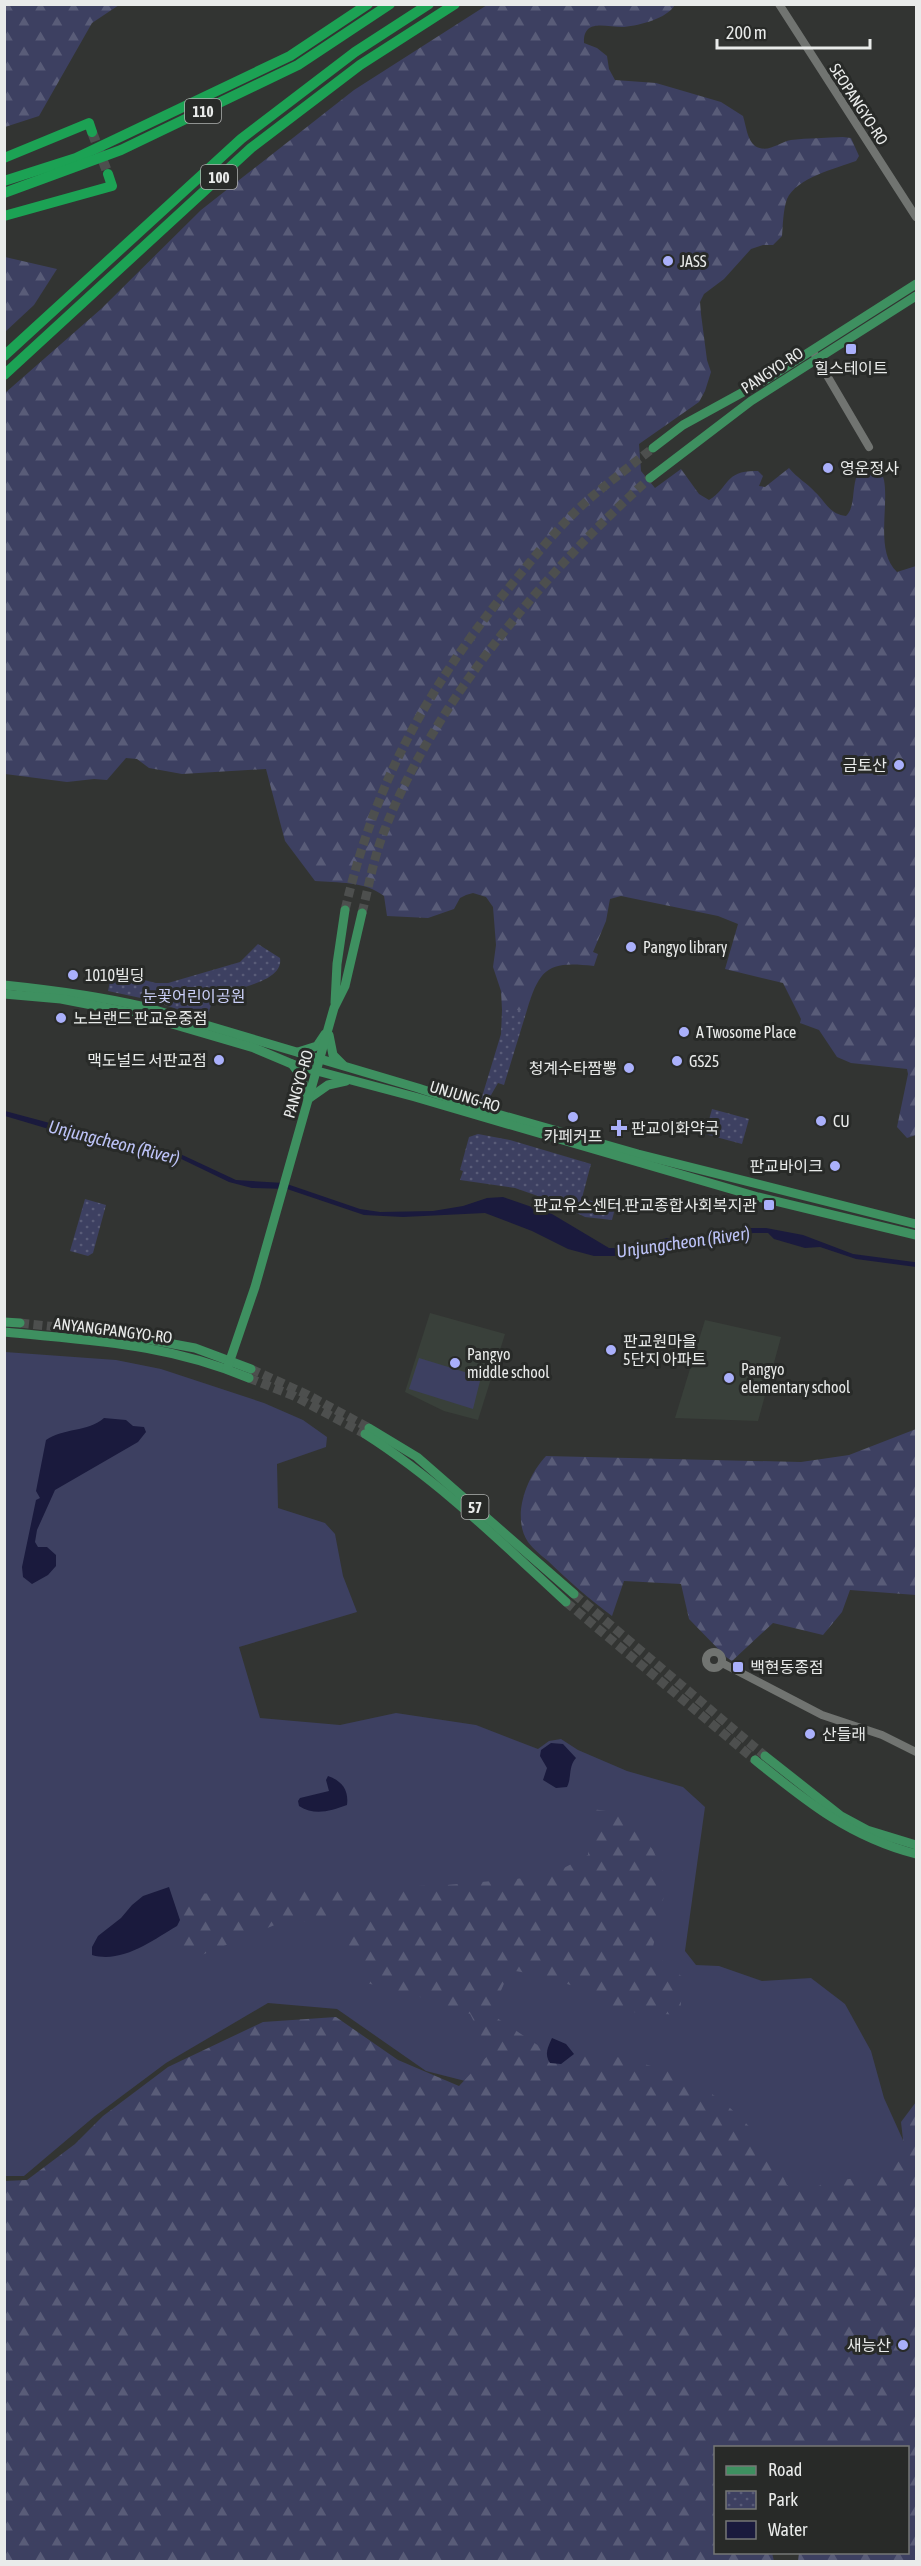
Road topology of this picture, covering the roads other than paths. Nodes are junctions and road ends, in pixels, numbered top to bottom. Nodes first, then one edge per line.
1 (368, 4) edge
2 (390, 4) edge
3 (429, 4) edge
4 (454, 4) edge
5 (779, 4) edge
6 (91, 128) dead end
7 (4, 158) edge
8 (108, 174) dead end
9 (4, 181) edge
10 (4, 193) edge
11 (4, 216) edge
12 (916, 218) edge
13 (916, 284) edge
14 (916, 296) edge
15 (814, 355) junction
16 (4, 356) edge
17 (4, 375) edge
18 (869, 447) dead end
19 (653, 448) tunnel mouth
20 (650, 478) tunnel mouth
21 (345, 910) tunnel mouth
22 (362, 913) tunnel mouth
23 (4, 986) edge
24 (4, 994) edge
25 (334, 1008) junction
26 (328, 1030) junction
27 (296, 1052) junction
28 (320, 1060) junction
29 (292, 1064) junction
30 (350, 1069) junction
31 (317, 1071) junction
32 (349, 1080) junction
33 (308, 1099) junction
34 (916, 1224) edge
35 (916, 1235) edge
36 (4, 1322) edge
37 (20, 1323) tunnel mouth
38 (4, 1332) edge
39 (113, 1333) tunnel mouth
40 (236, 1342) junction
41 (214, 1354) junction
42 (228, 1364) junction
43 (574, 1594) tunnel mouth
44 (566, 1602) tunnel mouth
45 (722, 1663) dead end
46 (916, 1752) edge
47 (765, 1756) tunnel mouth
48 (755, 1760) tunnel mouth
49 (916, 1845) edge
50 (916, 1854) edge

1 - 9 highway, 110
2 - 10 highway, 110
3 - 16 highway, 100
4 - 17 highway, 100
5 - 12 street, SEOPANGYO-RO
6 - 7 highway
8 - 11 highway
13 - 15 main road, PANGYO-RO
14 - 15 main road, PANGYO-RO
15 - 18 street
15 - 19 main road, PANGYO-RO
15 - 20 main road, PANGYO-RO
21 - 25 main road, PANGYO-RO
22 - 25 main road, PANGYO-RO
23 - 27 main road, UNJUNG-RO
24 - 29 main road, UNJUNG-RO
25 - 26 main road, PANGYO-RO
26 - 27 main road
26 - 28 main road, PANGYO-RO
26 - 30 main road
27 - 28 main road, UNJUNG-RO
28 - 30 main road, UNJUNG-RO
28 - 31 main road, PANGYO-RO
29 - 31 main road, UNJUNG-RO
29 - 33 main road
30 - 34 main road, UNJUNG-RO
31 - 32 main road, UNJUNG-RO
31 - 33 main road, PANGYO-RO
32 - 33 main road
32 - 35 main road, UNJUNG-RO
33 - 40 main road, PANGYO-RO
36 - 37 main road
38 - 42 main road, ANYANGPANGYO-RO
39 - 41 main road, ANYANGPANGYO-RO
40 - 41 main road
40 - 42 main road
40 - 42 main road, ANYANGPANGYO-RO
41 - 42 main road, ANYANGPANGYO-RO
43 - 44 main road, 57
45 - 46 street
47 - 49 main road
48 - 50 main road

